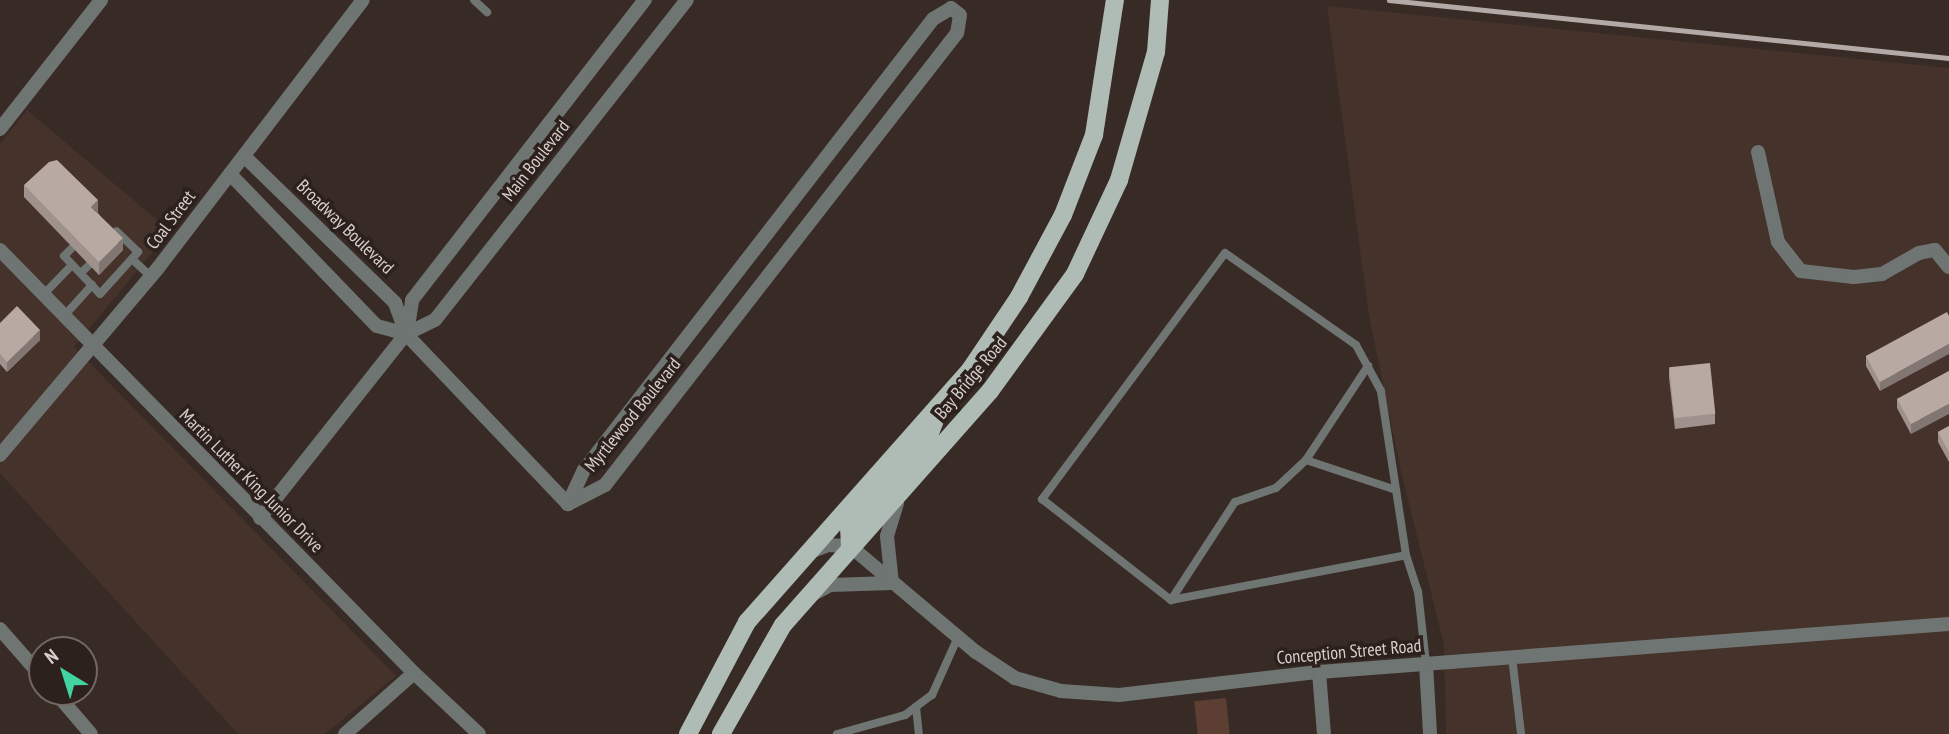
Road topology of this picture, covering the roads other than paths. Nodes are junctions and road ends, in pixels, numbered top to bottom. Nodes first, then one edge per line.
1 (101, 0) edge
2 (363, 0) edge
3 (474, 0) edge
4 (645, 0) edge
5 (687, 0) edge
6 (1115, 0) edge
7 (1160, 0) edge
8 (487, 12) dead end
9 (0, 129) edge
10 (1758, 152) dead end
11 (244, 156) junction
12 (230, 174) junction
13 (111, 226) edge
14 (72, 248) edge
15 (0, 250) edge
16 (132, 259) junction
17 (72, 265) junction
18 (89, 265) edge
19 (1949, 267) edge
20 (81, 273) junction
21 (151, 277) junction
22 (92, 285) junction
23 (43, 295) junction
24 (63, 317) junction
25 (406, 334) junction
26 (91, 346) junction
27 (1368, 366) junction
28 (943, 399) junction
29 (0, 455) edge
30 (1306, 460) junction
31 (906, 484) junction
32 (1396, 490) junction
33 (568, 504) junction
34 (260, 518) junction
35 (850, 546) junction
36 (802, 555) junction
37 (1406, 555) junction
38 (892, 583) junction
39 (804, 599) junction
40 (1171, 600) junction
41 (1949, 624) edge
42 (0, 629) edge
43 (958, 637) junction
44 (1513, 657) junction
45 (28, 661) edge
46 (1426, 664) junction
47 (1319, 672) junction
48 (414, 673) junction
49 (67, 706) edge
50 (916, 707) junction
51 (91, 734) edge
52 (345, 734) edge
53 (479, 734) edge
54 (688, 734) edge
55 (721, 734) edge
56 (837, 734) edge
57 (919, 734) edge
58 (1324, 734) edge
59 (1430, 734) edge
60 (1521, 734) edge

1 - 9 street
2 - 11 street, Coal Street
3 - 8 lane
4 - 25 street, Main Boulevard
5 - 25 street, Main Boulevard
6 - 28 main road, Bay Bridge Road
7 - 31 main road, Bay Bridge Road
10 - 19 street
11 - 12 street, Coal Street
11 - 25 street, Broadway Boulevard
12 - 21 street, Coal Street
12 - 25 street, Broadway Boulevard
13 - 16 lane
14 - 17 lane
15 - 23 street, Martin Luther King Junior Drive
16 - 21 lane
16 - 22 lane
17 - 20 lane
17 - 23 lane
18 - 20 lane
20 - 22 lane
21 - 26 street, Coal Street
22 - 24 lane
23 - 24 street, Martin Luther King Junior Drive
24 - 26 street, Martin Luther King Junior Drive
25 - 33 street, Broadway Boulevard
25 - 34 street, Main Boulevard
26 - 29 street, Coal Street
26 - 34 street, Martin Luther King Junior Drive
27 - 30 lane
27 - 32 lane
27 - 40 lane
28 - 35 main road
28 - 36 main road, Bay Bridge Road
30 - 32 lane
30 - 40 lane
31 - 35 main road, Bay Bridge Road
31 - 38 street
32 - 37 lane
33 - 33 street, Myrtlewood Boulevard
34 - 48 street, Martin Luther King Junior Drive
35 - 36 street
35 - 38 street, Conception Street Road
35 - 39 main road, Bay Bridge Road
36 - 54 main road, Bay Bridge Road
37 - 40 lane
37 - 46 lane
38 - 39 street
38 - 43 street, Conception Street Road
39 - 55 main road, Bay Bridge Road
41 - 44 street, Conception Street Road
42 - 45 street
43 - 47 street, Conception Street Road
43 - 50 lane
44 - 46 street, Conception Street Road
44 - 60 lane
46 - 47 street, Conception Street Road
46 - 59 street
47 - 58 street
48 - 52 street
48 - 53 street, Martin Luther King Junior Drive
49 - 51 street
50 - 56 lane
50 - 57 lane

